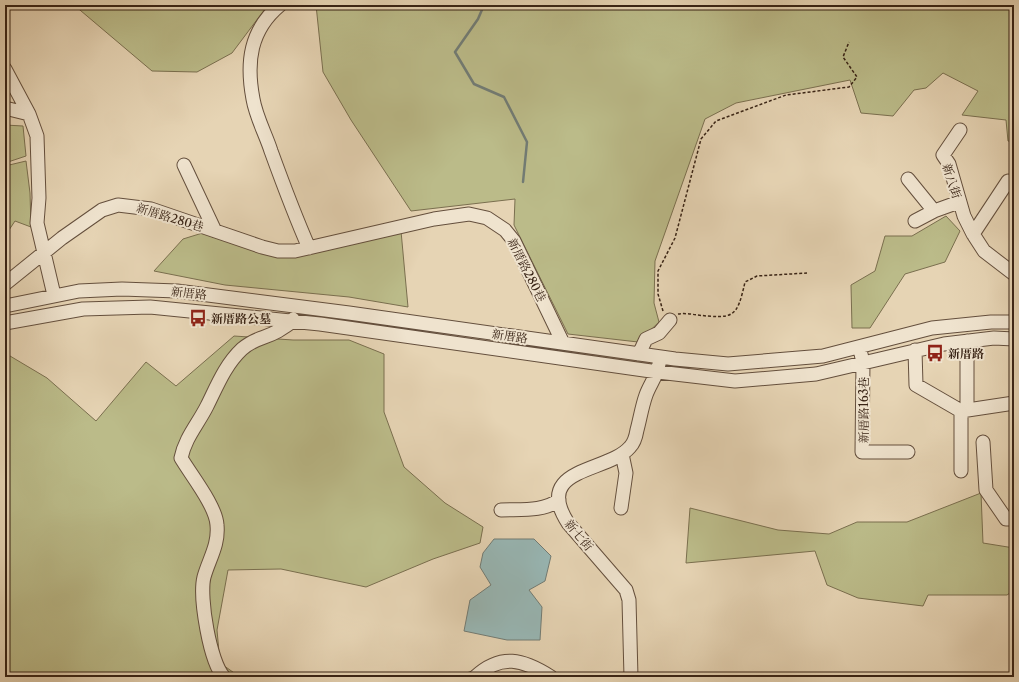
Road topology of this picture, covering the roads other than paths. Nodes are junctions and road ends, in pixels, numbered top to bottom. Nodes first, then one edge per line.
1 (280, 5) edge
2 (5, 69) edge
3 (5, 108) edge
4 (29, 114) junction
5 (960, 130) dead end
6 (184, 165) dead end
7 (908, 179) dead end
8 (1008, 181) dead end
9 (959, 202) junction
10 (934, 211) junction
11 (915, 221) dead end
12 (215, 231) junction
13 (973, 234) junction
14 (309, 248) junction
15 (43, 252) junction
16 (1014, 274) edge
17 (5, 284) edge
18 (54, 295) junction
19 (5, 306) edge
20 (293, 306) junction
21 (293, 321) junction
22 (668, 322) road end
23 (1014, 322) edge
24 (5, 323) edge
25 (1014, 338) edge
26 (967, 341) junction
27 (563, 343) junction
28 (859, 347) junction
29 (593, 348) junction
30 (915, 350) junction
31 (639, 354) junction
32 (661, 357) junction
33 (590, 362) junction
34 (863, 362) junction
35 (658, 372) junction
36 (1014, 404) edge
37 (964, 410) junction
38 (983, 442) dead end
39 (908, 452) dead end
40 (622, 454) junction
41 (961, 471) dead end
42 (559, 500) junction
43 (621, 508) dead end
44 (501, 510) dead end
45 (1014, 519) edge
46 (224, 677) edge
47 (475, 677) edge
48 (550, 677) edge
49 (631, 677) edge

1 - 14 street
2 - 4 street
3 - 4 street
4 - 15 street
5 - 9 street, 新八街
6 - 12 street
7 - 10 street
8 - 13 street
9 - 10 street
9 - 13 street, 新八街
10 - 11 street
12 - 14 street, 新厝路280巷
12 - 15 street, 新厝路280巷
13 - 16 street, 新八街
14 - 27 street, 新厝路280巷
15 - 17 street, 新厝路280巷
15 - 18 street
18 - 19 street, 新厝路
18 - 20 street, 新厝路
20 - 21 street
20 - 27 street, 新厝路
21 - 24 street, 新厝路
21 - 33 street, 新厝路
21 - 46 street
22 - 31 street
23 - 28 street, 新厝路
25 - 26 street, 新厝路
26 - 30 street, 新厝路
26 - 37 street
27 - 29 street, 新厝路
28 - 32 street, 新厝路
28 - 34 street, 新厝路163巷
29 - 31 street, 新厝路
29 - 33 street
30 - 34 street, 新厝路
30 - 37 street
31 - 32 street, 新厝路
32 - 35 street
33 - 35 street, 新厝路
34 - 35 street, 新厝路
34 - 39 street, 新厝路163巷
35 - 40 street
36 - 37 street
37 - 41 street
38 - 45 street
40 - 42 street
40 - 43 street
42 - 44 street
42 - 49 street, 新七街
47 - 48 street

